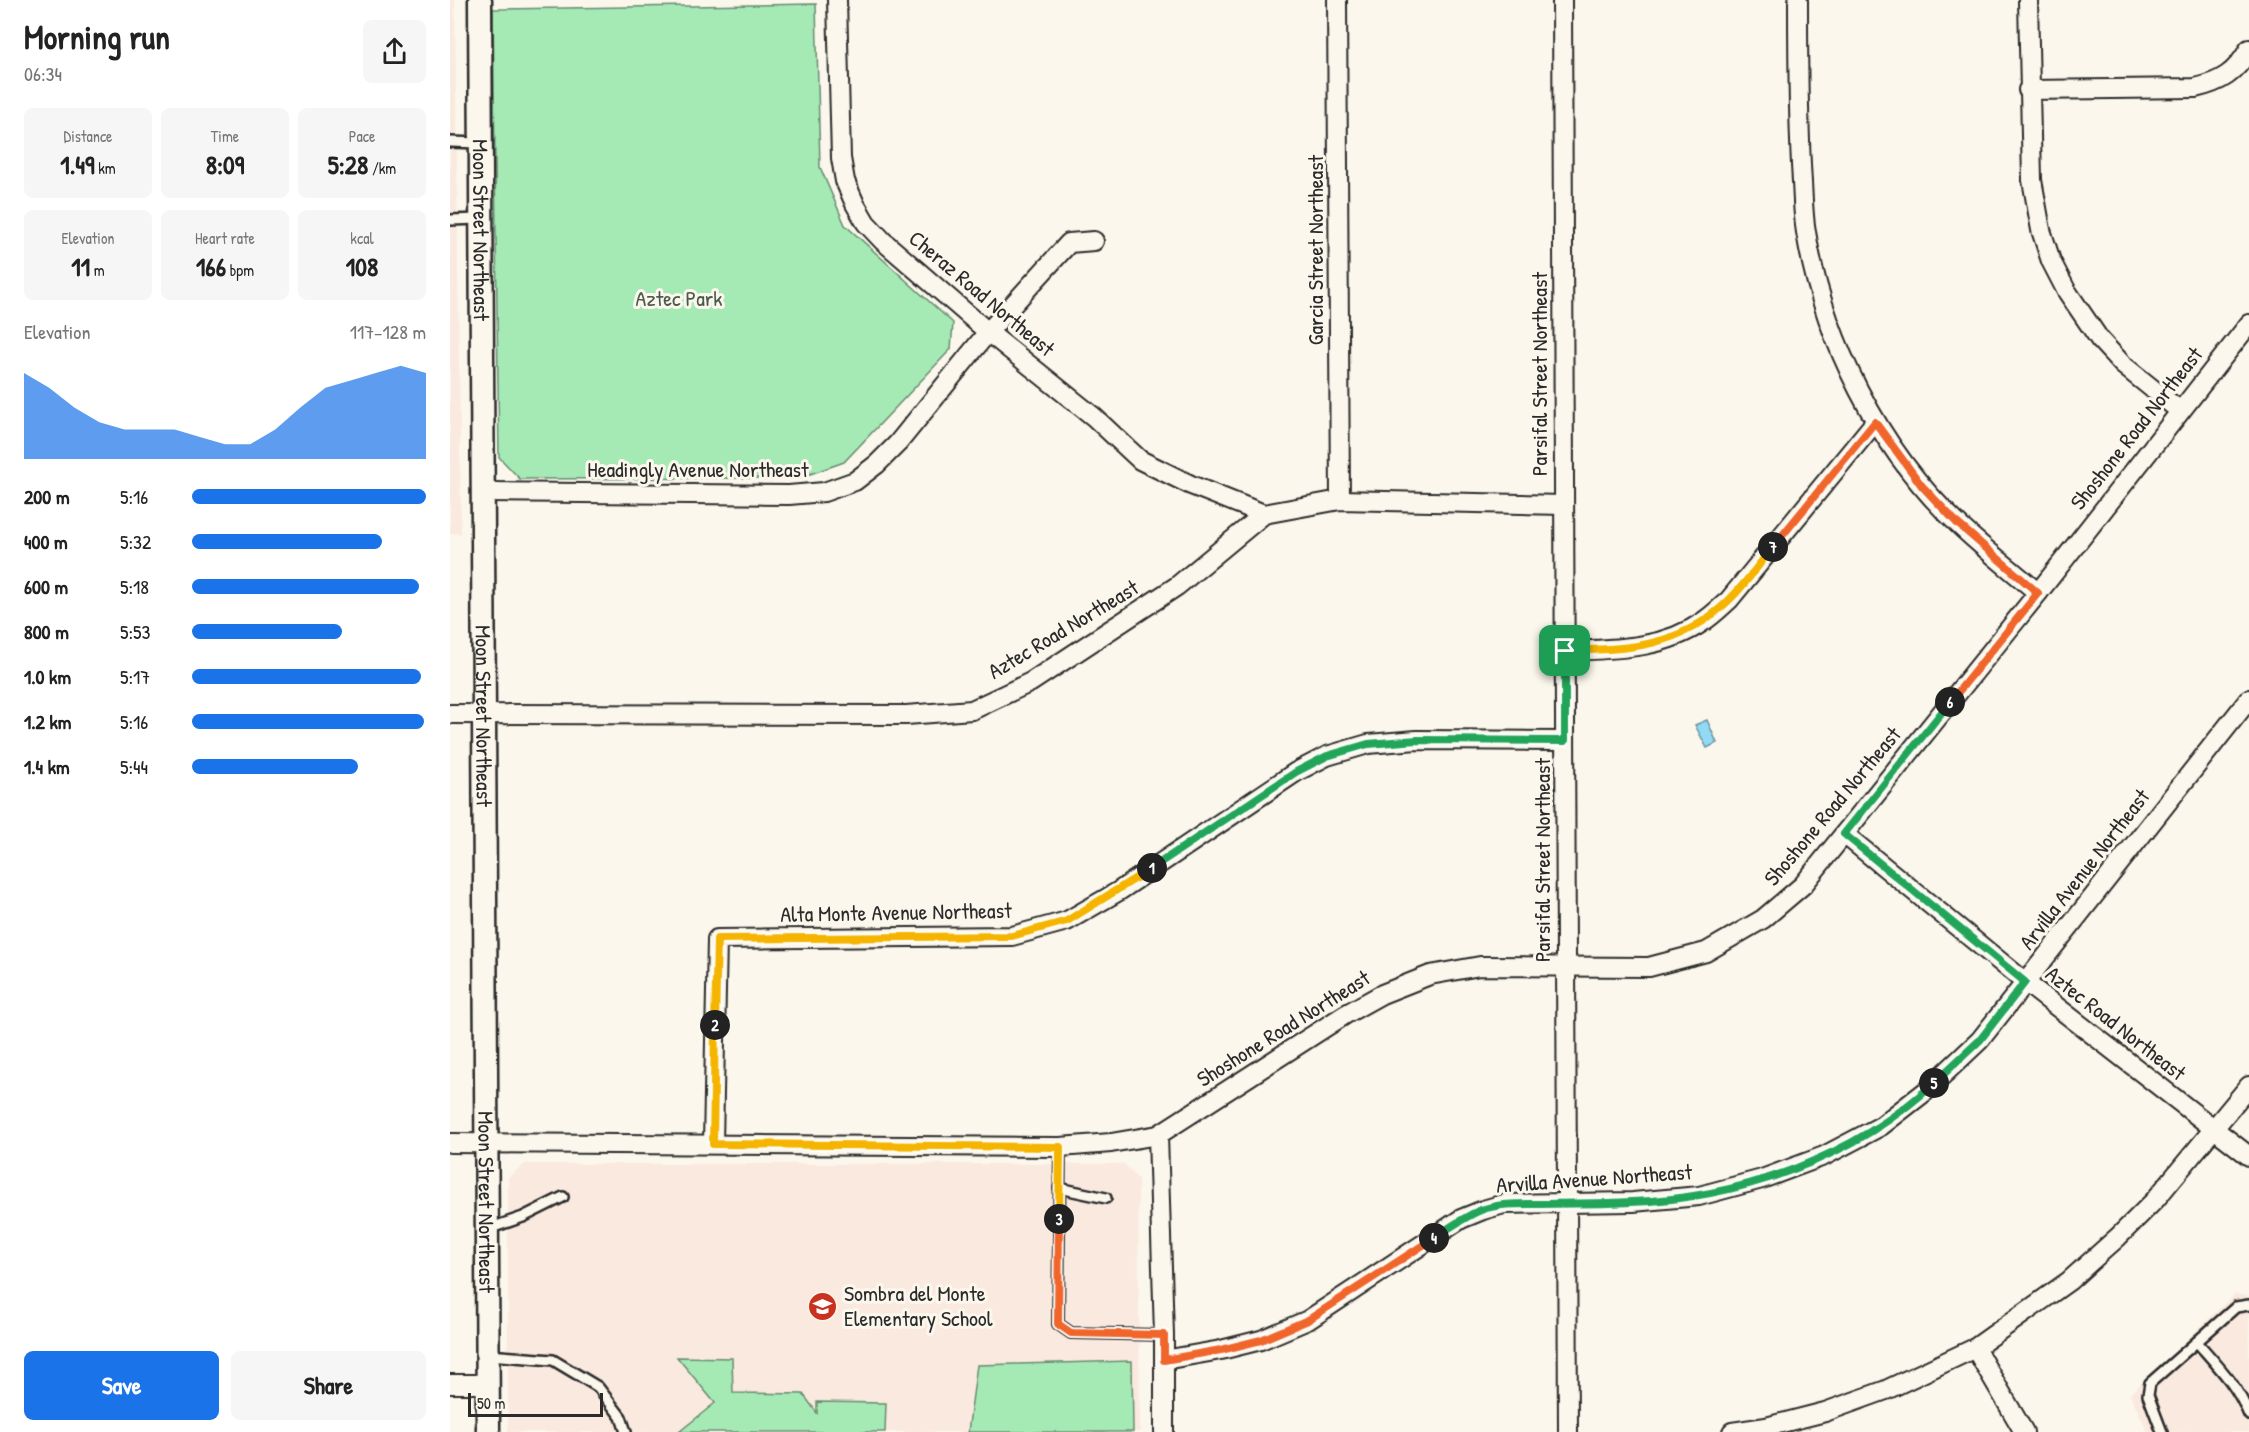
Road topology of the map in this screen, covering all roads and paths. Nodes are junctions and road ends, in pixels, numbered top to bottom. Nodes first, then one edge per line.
1 (480, 0) edge
2 (837, 0) edge
3 (1337, 0) edge
4 (1562, 0) edge
5 (1798, 0) edge
6 (2028, 0) edge
7 (2249, 49) edge
8 (2028, 90) junction
9 (450, 142) edge
10 (480, 143) junction
11 (480, 219) junction
12 (450, 220) edge
13 (1094, 241) dead end
14 (2249, 324) edge
15 (988, 332) junction
16 (2180, 411) junction
17 (1875, 422) junction
18 (482, 492) junction
19 (1340, 500) junction
20 (1564, 505) junction
21 (1264, 514) junction
22 (2038, 593) junction
23 (1565, 651) junction
24 (2249, 699) edge
25 (450, 714) edge
26 (482, 715) junction
27 (1565, 741) junction
28 (1844, 834) junction
29 (1566, 967) junction
30 (2025, 982) junction
31 (2249, 1086) edge
32 (2214, 1129) junction
33 (1158, 1135) junction
34 (450, 1143) edge
35 (485, 1144) junction
36 (713, 1144) junction
37 (1060, 1147) junction
38 (2249, 1156) edge
39 (1059, 1188) junction
40 (563, 1197) dead end
41 (1106, 1198) dead end
42 (1567, 1203) junction
43 (486, 1230) junction
44 (2249, 1305) edge
45 (1164, 1335) junction
46 (2197, 1342) junction
47 (1975, 1348) junction
48 (486, 1354) junction
49 (1164, 1360) junction
50 (450, 1383) edge
51 (486, 1384) junction
52 (2247, 1403) edge
53 (2249, 1415) edge
54 (488, 1432) edge
55 (626, 1432) edge
56 (1164, 1432) edge
57 (1568, 1432) edge
58 (1732, 1432) edge
59 (2024, 1432) edge
60 (2162, 1432) edge

1 - 10 street, Moon Street Northeast
2 - 15 street, Cheraz Road Northeast
3 - 19 street, Garcia Street Northeast
4 - 20 street, Parsifal Street Northeast
5 - 17 street
6 - 8 street
7 - 8 street
8 - 16 street
9 - 10 lane
10 - 11 street, Moon Street Northeast
11 - 12 lane
11 - 18 street, Moon Street Northeast
13 - 15 street, Headingly Avenue Northeast
14 - 16 street, Shoshone Road Northeast
15 - 18 street, Headingly Avenue Northeast
15 - 21 street, Cheraz Road Northeast
16 - 22 street, Shoshone Road Northeast
17 - 22 street
17 - 23 street
18 - 26 street, Moon Street Northeast
19 - 20 street, Aztec Road Northeast
19 - 21 street, Aztec Road Northeast
20 - 23 street, Parsifal Street Northeast
21 - 26 street, Aztec Road Northeast
22 - 28 street, Shoshone Road Northeast
23 - 27 street, Parsifal Street Northeast
24 - 30 street, Arvilla Avenue Northeast
25 - 26 street, Aztec Road Northeast
26 - 35 street, Moon Street Northeast
27 - 29 street, Parsifal Street Northeast
27 - 36 street, Alta Monte Avenue Northeast
28 - 29 street, Shoshone Road Northeast
28 - 30 street, Aztec Road Northeast
29 - 33 street, Shoshone Road Northeast
29 - 42 street, Parsifal Street Northeast
30 - 32 street, Aztec Road Northeast
30 - 42 street, Arvilla Avenue Northeast
31 - 32 street
32 - 38 street, Aztec Road Northeast
32 - 47 street
33 - 37 street, Shoshone Road Northeast
33 - 45 street
34 - 35 street, Shoshone Road Northeast
35 - 36 street, Shoshone Road Northeast
35 - 43 street, Moon Street Northeast
36 - 37 street, Shoshone Road Northeast
37 - 39 lane
39 - 41 lane
39 - 45 lane
40 - 43 lane
42 - 49 street, Arvilla Avenue Northeast
42 - 57 street, Parsifal Street Northeast
43 - 48 street, Moon Street Northeast
44 - 46 lane
45 - 49 street
46 - 52 lane
46 - 60 lane
47 - 58 street
47 - 59 street
48 - 51 street, Moon Street Northeast
48 - 55 lane
49 - 56 street
50 - 51 street
51 - 54 street, Moon Street Northeast
52 - 53 lane

